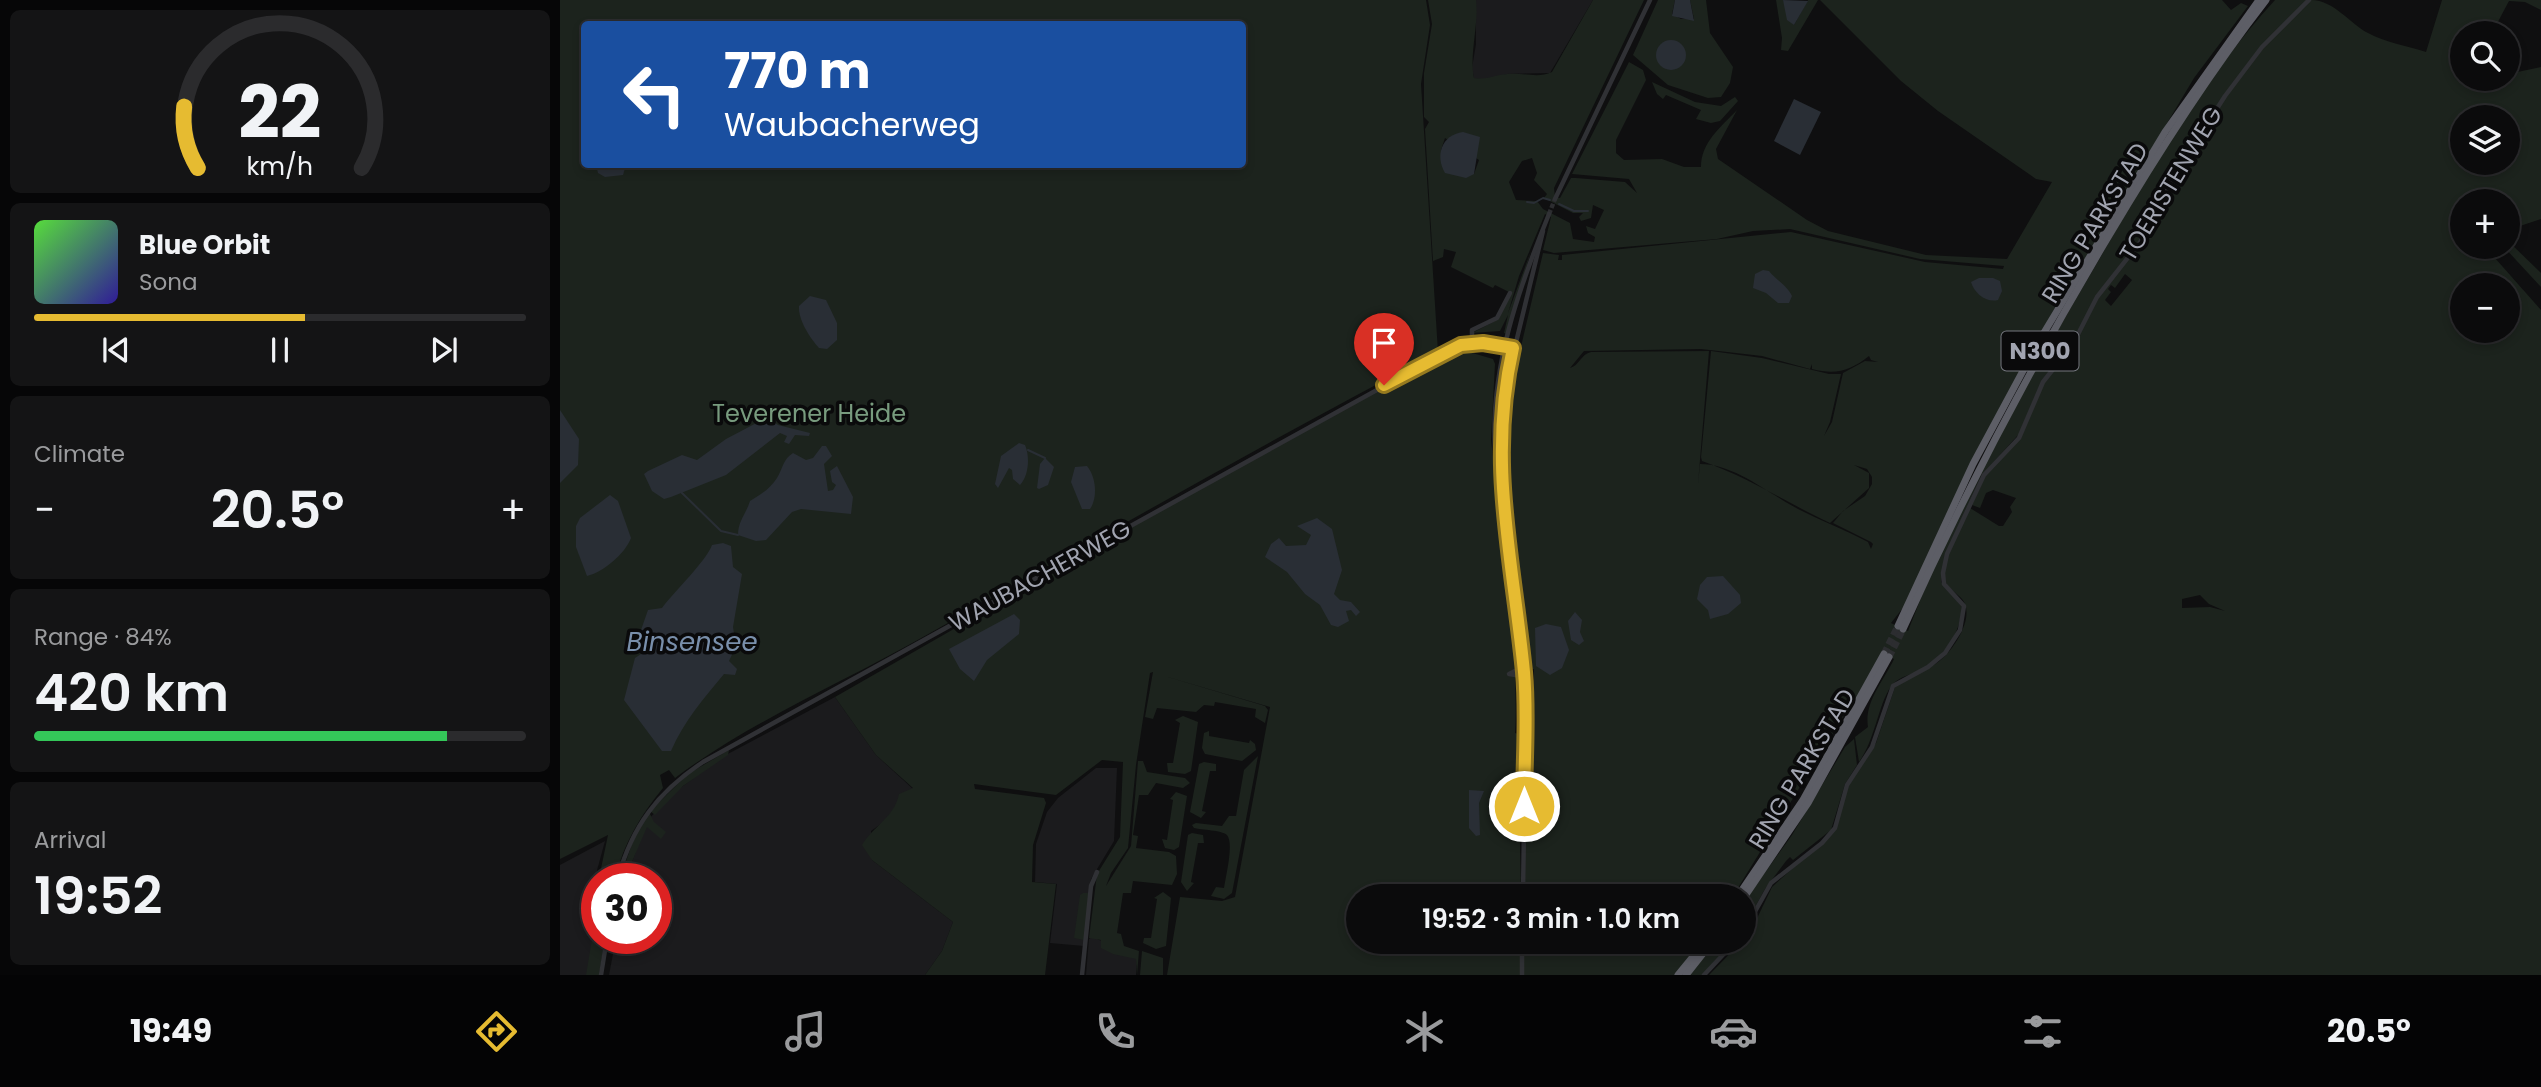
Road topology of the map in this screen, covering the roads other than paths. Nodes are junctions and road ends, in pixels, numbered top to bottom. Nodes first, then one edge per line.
1 (1650, 0) edge
2 (2258, 0) edge
3 (2266, 0) edge
4 (2273, 0) edge
5 (2309, 0) edge
6 (2246, 25) junction
7 (1555, 199) tunnel mouth
8 (1549, 214) tunnel mouth
9 (1544, 226) junction
10 (1510, 293) dead end
11 (1472, 343) junction
12 (1505, 348) junction
13 (1513, 348) junction
14 (1500, 481) junction
15 (1521, 668) junction
16 (1522, 676) junction
17 (623, 863) edge
18 (1097, 872) dead end
19 (1523, 884) edge
20 (1746, 884) edge
21 (1753, 884) edge
22 (1756, 910) edge
23 (604, 954) edge
24 (1522, 954) edge
25 (1695, 954) edge
26 (1703, 954) edge
27 (1723, 954) edge
28 (601, 975) edge
29 (1082, 975) edge
30 (1522, 975) edge
31 (1678, 975) edge
32 (1686, 975) edge
33 (1703, 975) edge

1 - 7 street
2 - 6 highway, RING PARKSTAD / N300
3 - 6 highway, RING PARKSTAD / N300
4 - 6 highway, N300
5 - 22 street, TOERISTENWEG
8 - 9 street
9 - 12 street
9 - 13 street
10 - 11 street
11 - 12 street, WAUBACHERWEG
11 - 17 street, WAUBACHERWEG
12 - 13 street, WAUBACHERWEG
12 - 14 street
13 - 14 street
14 - 15 street
15 - 16 street
15 - 16 street
16 - 19 street
18 - 29 street
20 - 21 highway, RING PARKSTAD
23 - 28 street
24 - 30 street
25 - 31 highway
26 - 32 highway
27 - 33 street

